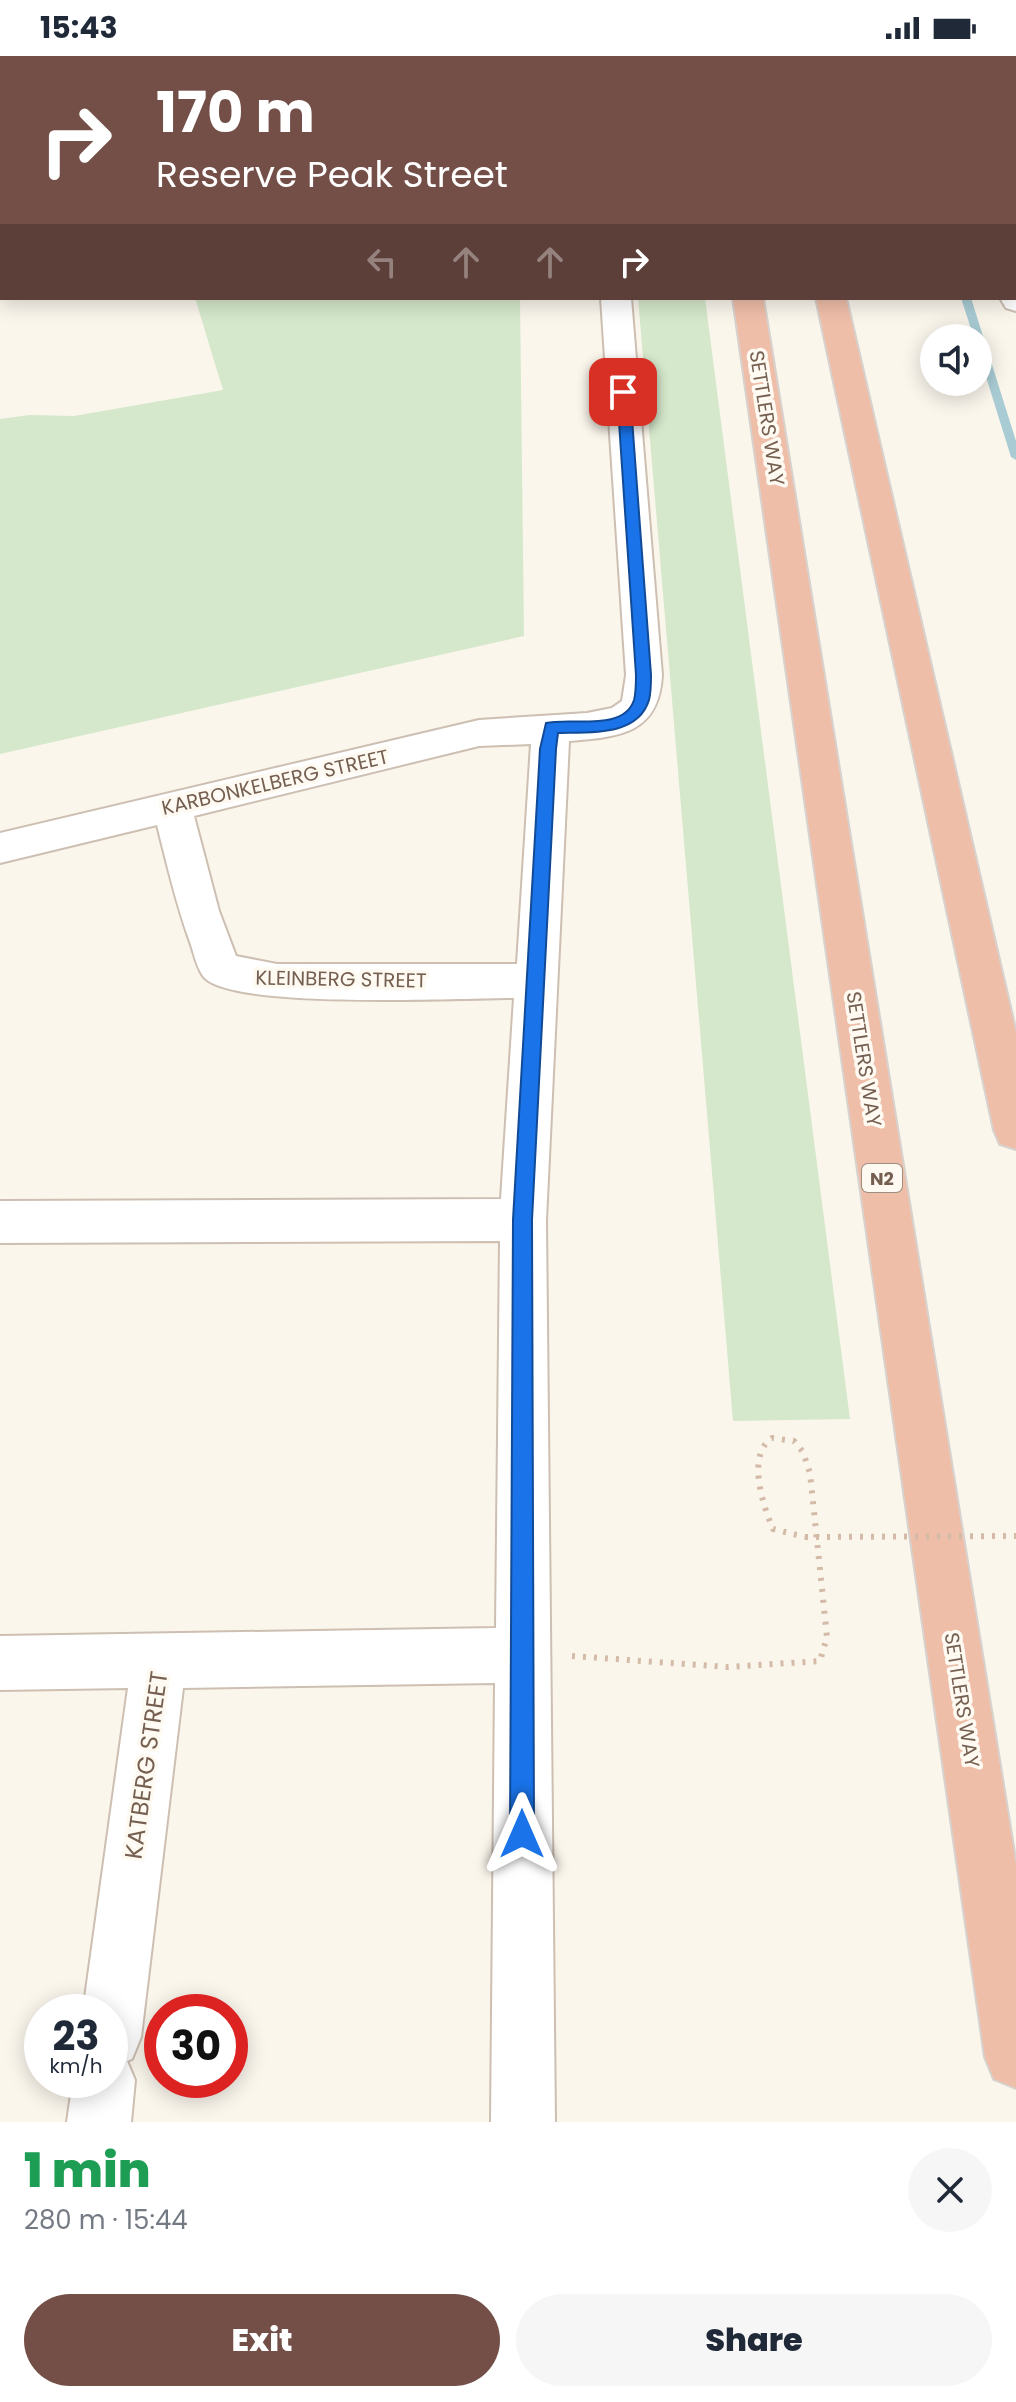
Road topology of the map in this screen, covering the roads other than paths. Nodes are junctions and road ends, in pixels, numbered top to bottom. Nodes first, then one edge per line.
1 (616, 300) edge
2 (748, 300) edge
3 (831, 300) edge
4 (551, 727) junction
5 (172, 807) junction
6 (0, 848) edge
7 (536, 981) junction
8 (1016, 1130) edge
9 (523, 1220) junction
10 (0, 1222) edge
11 (541, 1655) junction
12 (159, 1660) junction
13 (0, 1663) edge
14 (116, 1994) edge
15 (1016, 2057) edge
16 (102, 2098) edge
17 (99, 2122) edge
18 (523, 2122) edge

1 - 4 street, KARBONKELBERG STREET
2 - 15 highway, SETTLERS WAY / N2
3 - 8 highway
4 - 5 street, KARBONKELBERG STREET
4 - 7 street
5 - 6 street, KARBONKELBERG STREET
5 - 7 street, KLEINBERG STREET
7 - 9 street
9 - 10 street
9 - 11 street
11 - 12 street, KATBERG STREET
11 - 18 street
12 - 13 street
12 - 14 street, KATBERG STREET
16 - 17 street

